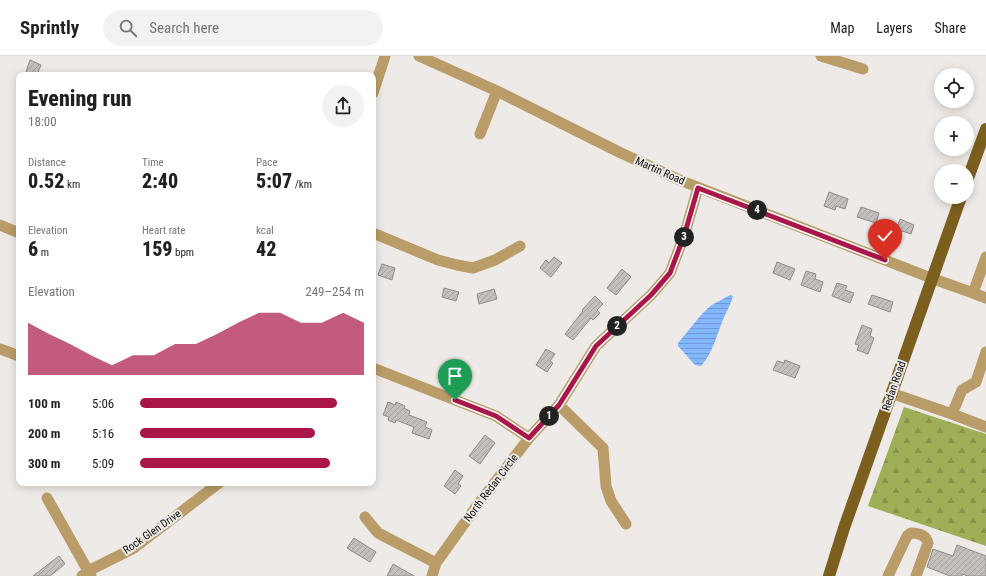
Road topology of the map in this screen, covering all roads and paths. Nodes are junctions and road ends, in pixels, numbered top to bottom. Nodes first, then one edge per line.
1 (385, 56) edge
2 (419, 56) edge
3 (821, 56) edge
4 (863, 69) dead end
5 (376, 84) edge
6 (496, 91) junction
7 (986, 129) edge
8 (480, 134) dead end
9 (973, 164) edge
10 (698, 188) junction
11 (958, 204) edge
12 (0, 225) edge
13 (16, 232) edge
14 (376, 234) edge
15 (520, 246) dead end
16 (986, 257) edge
17 (931, 278) junction
18 (973, 293) junction
19 (986, 298) edge
20 (0, 349) edge
21 (986, 352) edge
22 (16, 355) edge
23 (376, 369) edge
24 (891, 393) junction
25 (559, 405) junction
26 (952, 414) junction
27 (986, 426) edge
28 (529, 438) junction
29 (215, 486) edge
30 (47, 498) dead end
31 (365, 517) dead end
32 (626, 524) dead end
33 (436, 563) junction
34 (87, 574) edge
35 (432, 576) edge
36 (829, 576) edge
37 (888, 576) edge
38 (916, 576) edge

1 - 5 street
2 - 6 street, Martin Road
3 - 4 street
6 - 8 street
6 - 10 street, Martin Road
7 - 9 main road
10 - 17 street, Martin Road
10 - 25 street, North Redan Circle
11 - 17 main road, Redan Road
12 - 13 street
14 - 15 street
16 - 18 street
17 - 18 street, Martin Road
17 - 24 main road, Redan Road
18 - 19 street, Martin Road
20 - 22 street
21 - 26 street
23 - 28 street
24 - 26 street
24 - 36 main road, Redan Road
25 - 28 street, North Redan Circle
25 - 32 street
26 - 27 street
28 - 33 street, North Redan Circle
29 - 34 street, Rock Glen Drive
30 - 34 street
31 - 33 street
33 - 35 street, North Redan Circle
37 - 38 street

